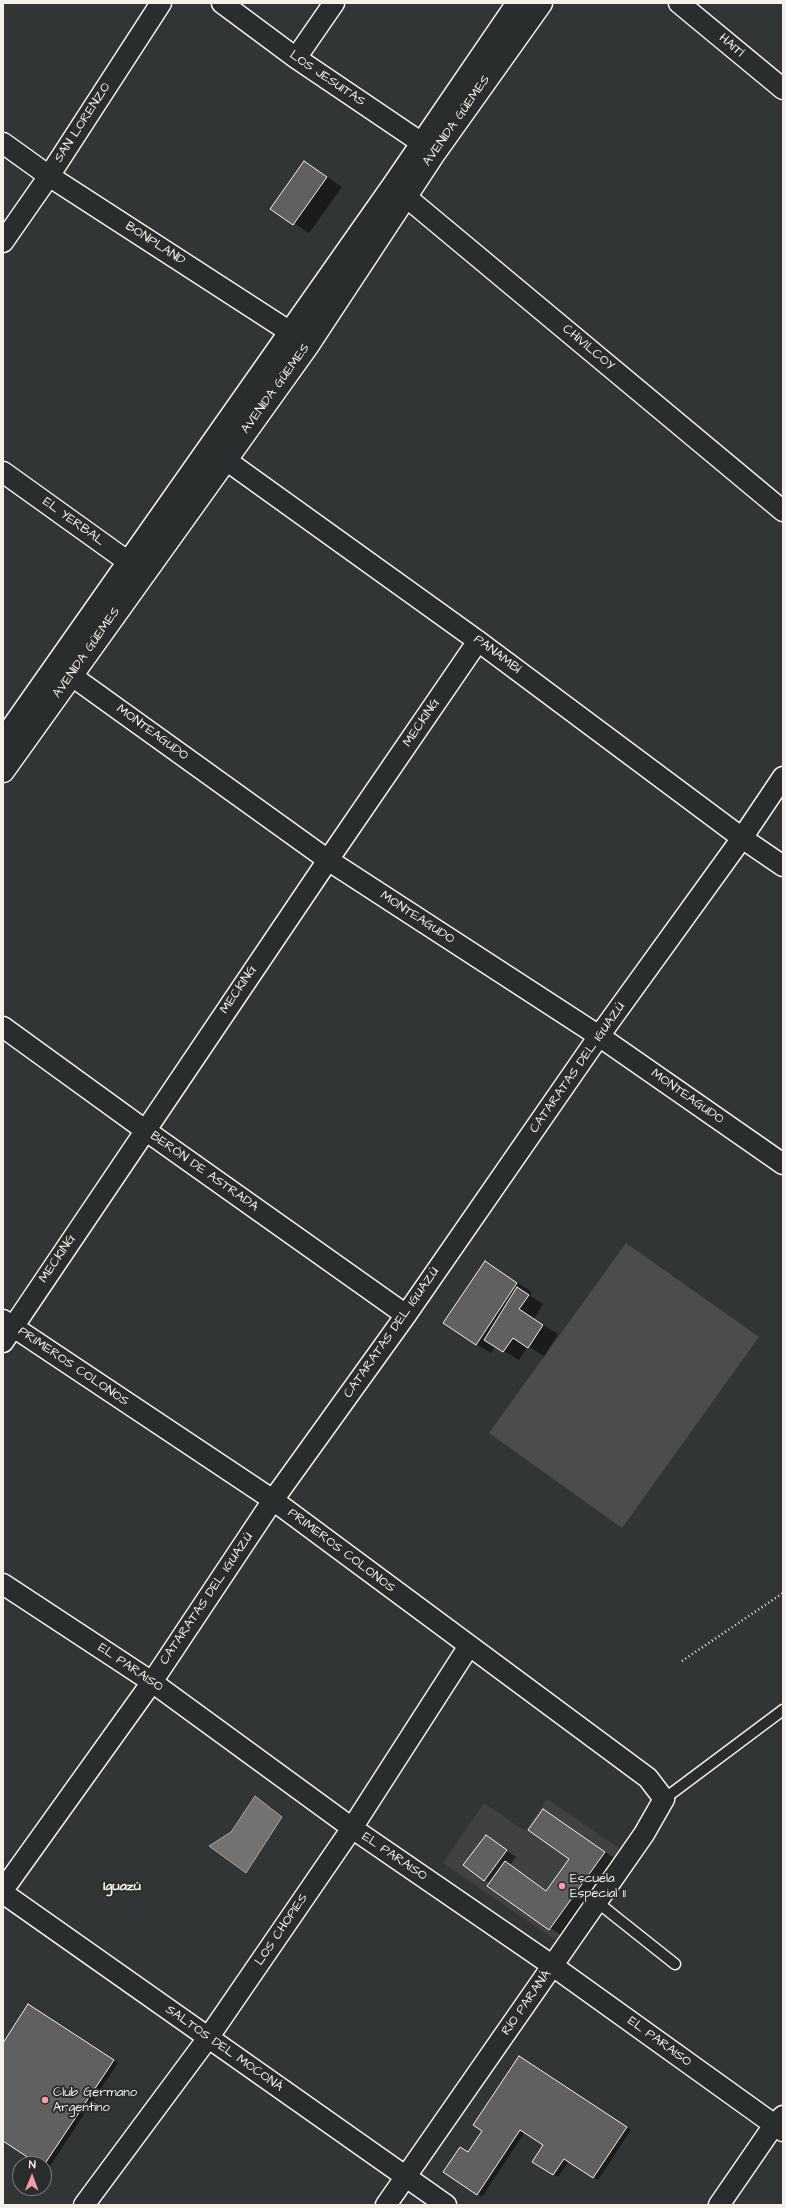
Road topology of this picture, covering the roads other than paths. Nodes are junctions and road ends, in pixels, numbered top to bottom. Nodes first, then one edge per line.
1 (161, 3) edge
2 (222, 3) edge
3 (334, 3) edge
4 (518, 3) edge
5 (541, 3) edge
6 (680, 3) edge
7 (296, 58) junction
8 (783, 89) edge
9 (3, 143) edge
10 (428, 147) junction
11 (49, 176) junction
12 (399, 191) junction
13 (3, 242) edge
14 (291, 332) junction
15 (308, 345) junction
16 (217, 454) junction
17 (3, 472) edge
18 (783, 511) edge
19 (136, 568) junction
20 (478, 641) junction
21 (64, 670) junction
22 (3, 741) edge
23 (3, 771) edge
24 (783, 777) edge
25 (742, 838) junction
26 (328, 860) junction
27 (783, 866) edge
28 (3, 1027) edge
29 (599, 1036) junction
30 (145, 1130) junction
31 (783, 1164) edge
32 (406, 1315) junction
33 (6, 1330) edge
34 (273, 1500) junction
35 (3, 1584) edge
36 (469, 1646) junction
37 (152, 1682) junction
38 (783, 1710) edge
39 (664, 1799) junction
40 (352, 1828) junction
41 (3, 1890) edge
42 (3, 1893) edge
43 (597, 1902) junction
44 (675, 1964) dead end
45 (553, 1966) junction
46 (208, 2038) junction
47 (780, 2124) edge
48 (406, 2176) junction
49 (84, 2205) edge
50 (386, 2205) edge
51 (446, 2205) edge
52 (719, 2205) edge

1 - 11 street, SAN LORENZO
2 - 7 street, LOS JESUITAS
3 - 7 street
4 - 10 main road, AVENIDA GÜEMES
5 - 10 main road, AVENIDA GÜEMES
6 - 8 street, HAITÍ
7 - 10 street, LOS JESUITAS
9 - 11 street, BONPLAND
10 - 12 main road, AVENIDA GÜEMES
11 - 13 street, SAN LORENZO
11 - 14 street, BONPLAND
12 - 14 main road, AVENIDA GÜEMES
12 - 15 main road, AVENIDA GÜEMES
12 - 18 street, CHIVILCOY
14 - 15 street, BONPLAND
14 - 16 main road, AVENIDA GÜEMES
15 - 16 main road, AVENIDA GÜEMES
16 - 19 main road, AVENIDA GÜEMES
16 - 20 street, PANAMBÍ
17 - 19 street, EL YERBAL
19 - 21 main road, AVENIDA GÜEMES
20 - 25 street, PANAMBÍ
20 - 26 street, MECKING
21 - 22 main road, AVENIDA GÜEMES
21 - 23 main road, AVENIDA GÜEMES
21 - 26 street, MONTEAGUDO
24 - 25 street, CATARATAS DEL IGUAZÚ
25 - 27 street, PANAMBÍ
25 - 29 street, CATARATAS DEL IGUAZÚ
26 - 29 street, MONTEAGUDO
26 - 30 street, MECKING
28 - 30 street, BERÓN DE ASTRADA
29 - 31 street, MONTEAGUDO
29 - 32 street, CATARATAS DEL IGUAZÚ
30 - 32 street, BERÓN DE ASTRADA
30 - 33 street, MECKING
32 - 34 street, CATARATAS DEL IGUAZÚ
33 - 34 street, PRIMEROS COLONOS
34 - 36 street, PRIMEROS COLONOS
34 - 37 street, CATARATAS DEL IGUAZÚ
35 - 37 street, EL PARAISO
36 - 39 street, PRIMEROS COLONOS
36 - 40 street, LOS CHOPIES
37 - 40 street, EL PARAISO
37 - 41 street, CATARATAS DEL IGUAZÚ
38 - 39 lane
39 - 43 street, RÍO PARANÁ
40 - 45 street, EL PARAISO
40 - 46 street, LOS CHOPIES
42 - 46 street, SALTOS DEL MOCONÁ
43 - 44 lane
43 - 45 street, RÍO PARANÁ
45 - 47 street, EL PARAISO
45 - 48 street, RÍO PARANÁ
46 - 48 street, SALTOS DEL MOCONÁ
46 - 49 street, LOS CHOPIES
47 - 52 street
48 - 50 street, RÍO PARANÁ
48 - 51 street, SALTOS DEL MOCONÁ

